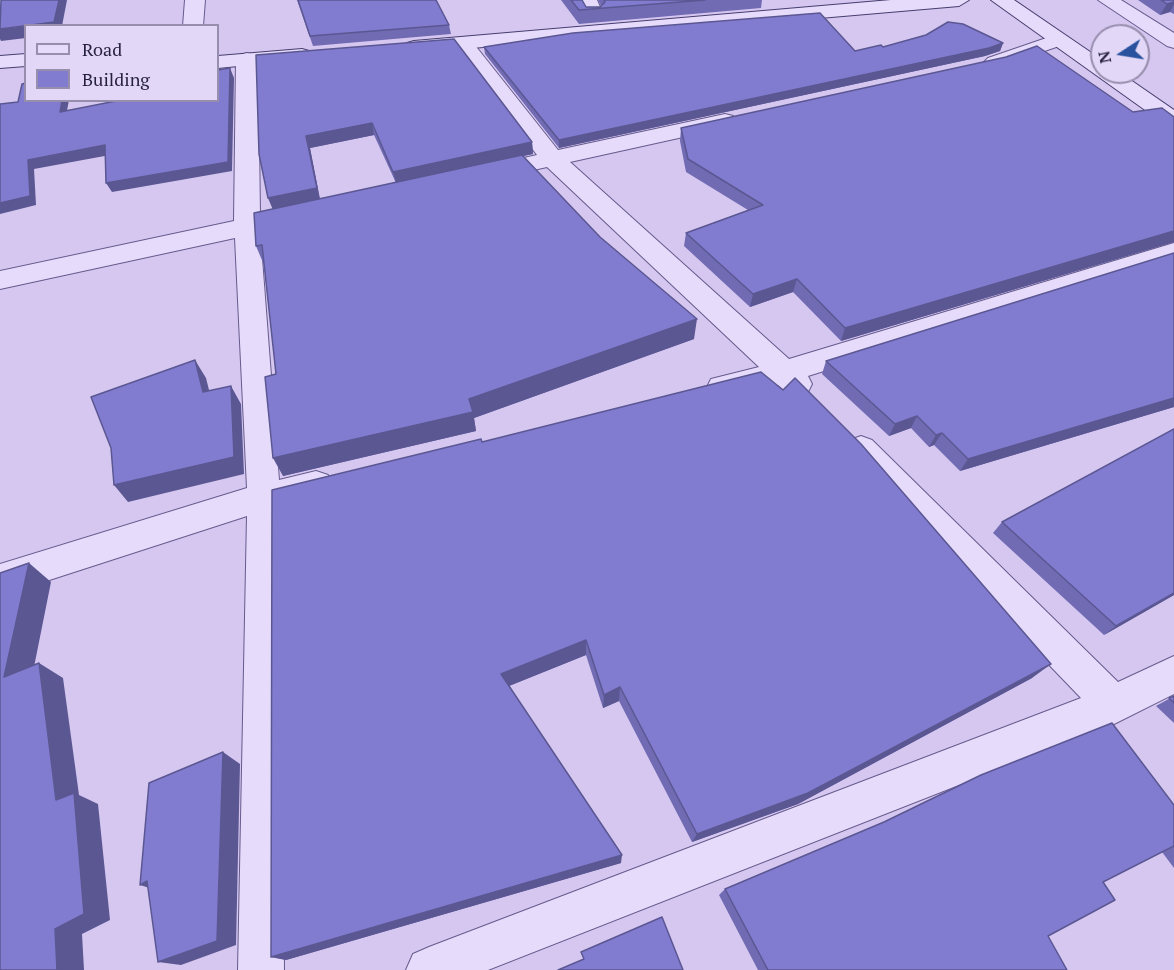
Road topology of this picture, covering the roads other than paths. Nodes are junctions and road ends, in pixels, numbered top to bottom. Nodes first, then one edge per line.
1 (195, 0) edge
2 (758, 0) edge
3 (959, 0) edge
4 (1001, 0) edge
5 (1108, 0) edge
6 (590, 7) edge
7 (193, 24) edge
8 (405, 30) edge
9 (312, 36) edge
10 (1172, 39) edge
11 (1058, 40) junction
12 (219, 44) edge
13 (464, 44) junction
14 (395, 48) edge
15 (327, 54) edge
16 (24, 60) edge
17 (232, 61) edge
18 (0, 62) edge
19 (1090, 62) edge
20 (969, 68) edge
21 (24, 78) edge
22 (0, 80) edge
23 (1122, 84) edge
24 (749, 116) edge
25 (1174, 120) edge
26 (552, 159) junction
27 (462, 179) edge
28 (315, 212) edge
29 (247, 227) junction
30 (1174, 252) edge
31 (0, 280) edge
32 (784, 372) junction
33 (692, 394) edge
34 (817, 405) edge
35 (842, 430) edge
36 (345, 478) edge
37 (264, 497) junction
38 (0, 580) edge
39 (1174, 674) edge
40 (1114, 705) junction
41 (261, 970) edge
42 (429, 970) edge

1 - 7 street
2 - 6 street
3 - 13 street
4 - 11 street
5 - 10 street
6 - 8 street
9 - 12 street
11 - 19 street
11 - 20 street
13 - 14 street
13 - 26 street
15 - 17 street
16 - 18 street
17 - 29 street
21 - 22 street
23 - 25 street
24 - 26 street
26 - 27 street
26 - 32 street
28 - 29 street
29 - 31 street
29 - 37 street
30 - 32 street
32 - 33 street
32 - 34 street
35 - 40 street
36 - 37 street
37 - 38 street
37 - 41 street
39 - 40 street
40 - 42 street

